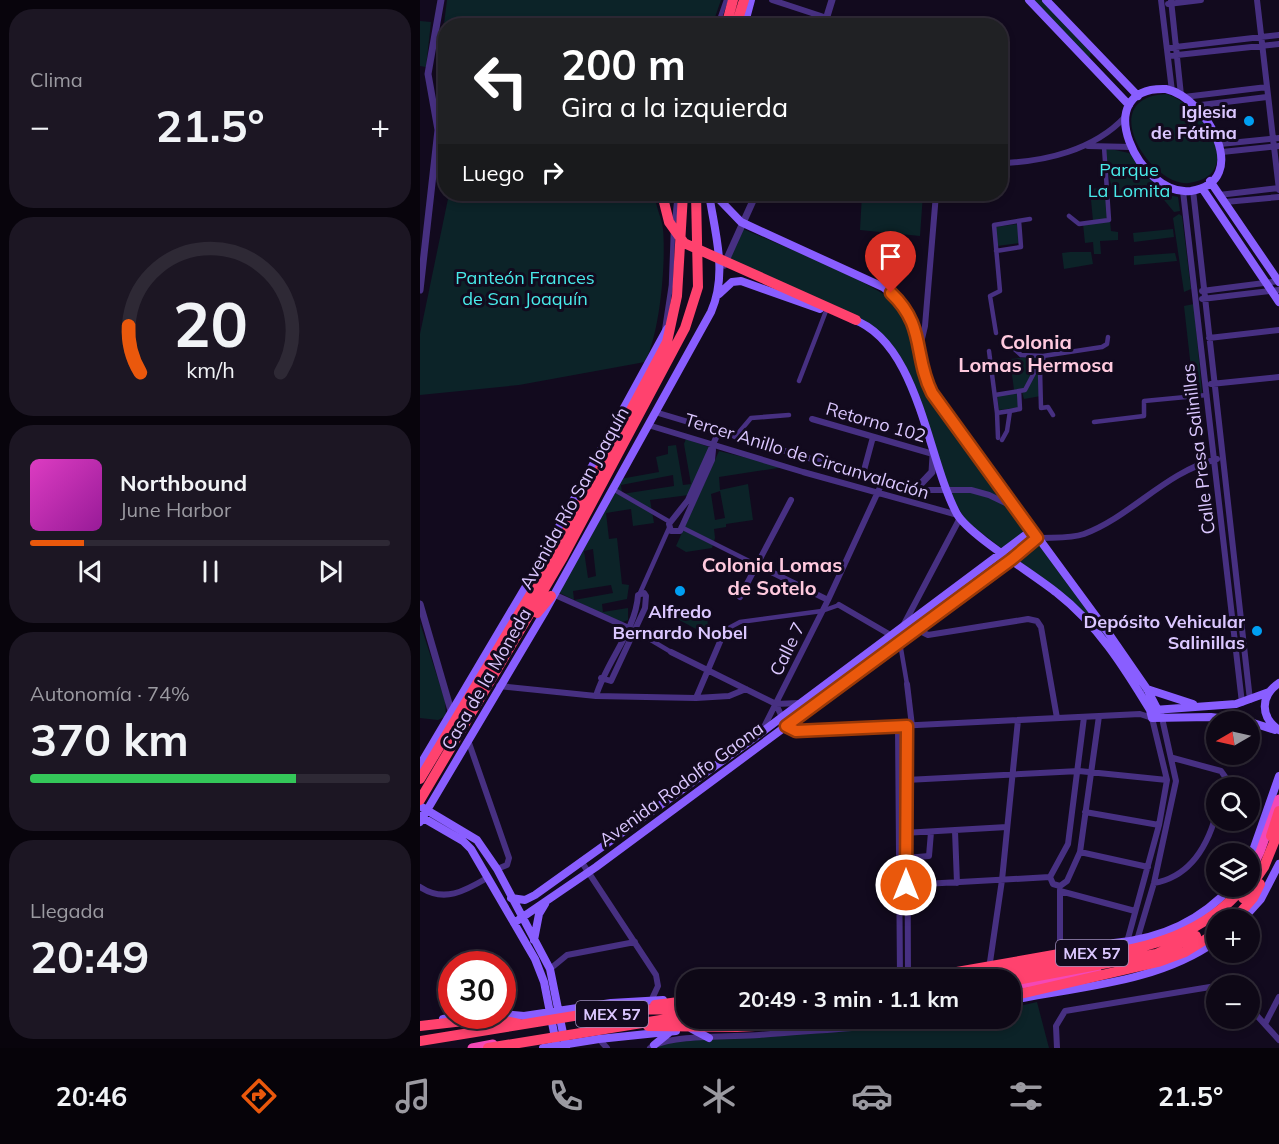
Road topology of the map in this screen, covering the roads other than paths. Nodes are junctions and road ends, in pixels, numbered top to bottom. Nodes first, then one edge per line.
1 (441, 0) edge
2 (726, 0) edge
3 (733, 0) edge
4 (744, 0) edge
5 (751, 0) edge
6 (772, 0) edge
7 (832, 0) edge
8 (1029, 0) edge
9 (1046, 0) edge
10 (1201, 0) edge
11 (1257, 0) edge
12 (1162, 2) edge
13 (1171, 2) edge
14 (720, 18) edge
15 (729, 18) edge
16 (732, 18) edge
17 (746, 18) edge
18 (816, 18) edge
19 (827, 18) edge
20 (1279, 35) edge
21 (1262, 37) junction
22 (1279, 44) edge
23 (1263, 46) junction
24 (1176, 47) junction
25 (1167, 48) junction
26 (1097, 54) junction
27 (1168, 56) junction
28 (1177, 56) junction
29 (1090, 63) junction
30 (420, 72) edge
31 (428, 74) junction
32 (1267, 87) junction
33 (1172, 91) junction
34 (1138, 96) junction
35 (1183, 96) junction
36 (1267, 97) junction
37 (1129, 105) junction
38 (1193, 106) junction
39 (1125, 117) junction
40 (1276, 138) edge
41 (1088, 146) junction
42 (1276, 146) edge
43 (1104, 147) junction
44 (1131, 147) junction
45 (1221, 148) junction
46 (1008, 163) edge
47 (1210, 181) junction
48 (1202, 188) junction
49 (1279, 189) edge
50 (1188, 191) junction
51 (1279, 197) edge
52 (1222, 198) junction
53 (664, 201) edge
54 (677, 201) edge
55 (683, 201) edge
56 (696, 201) edge
57 (710, 201) edge
58 (721, 201) edge
59 (752, 201) edge
60 (935, 201) edge
61 (1069, 216) dead end
62 (1030, 219) dead end
63 (1019, 221) junction
64 (741, 222) junction
65 (424, 225) edge
66 (996, 251) junction
67 (720, 272) junction
68 (1266, 282) junction
69 (1277, 285) edge
70 (420, 290) edge
71 (1204, 291) junction
72 (719, 294) junction
73 (1196, 296) junction
74 (1205, 298) junction
75 (1279, 302) edge
76 (825, 308) junction
77 (675, 313) junction
78 (856, 320) joint
79 (1279, 330) edge
80 (996, 333) dead end
81 (1108, 337) dead end
82 (1209, 338) junction
83 (662, 340) junction
84 (1012, 347) dead end
85 (920, 348) junction
86 (989, 351) dead end
87 (1043, 356) junction
88 (1279, 377) edge
89 (799, 381) dead end
90 (1214, 384) junction
91 (1206, 385) junction
92 (1020, 391) junction
93 (995, 394) junction
94 (1207, 394) junction
95 (1010, 411) junction
96 (655, 412) junction
97 (997, 413) junction
98 (789, 415) dead end
99 (1053, 415) dead end
100 (812, 419) dead end
101 (1094, 422) dead end
102 (648, 424) junction
103 (719, 431) junction
104 (735, 437) junction
105 (873, 437) junction
106 (714, 447) junction
107 (933, 455) junction
108 (1223, 458) junction
109 (1215, 459) junction
110 (863, 474) junction
111 (883, 481) junction
112 (613, 489) junction
113 (915, 490) junction
114 (945, 490) junction
115 (879, 493) junction
116 (791, 500) dead end
117 (1018, 510) junction
118 (959, 516) junction
119 (670, 525) junction
120 (681, 527) junction
121 (1035, 534) junction
122 (1002, 552) junction
123 (553, 557) junction
124 (1012, 559) junction
125 (757, 566) junction
126 (532, 576) junction
127 (640, 593) joint
128 (552, 595) junction
129 (740, 597) dead end
130 (828, 600) junction
131 (420, 604) edge
132 (839, 605) joint
133 (822, 612) junction
134 (903, 626) junction
135 (631, 629) junction
136 (916, 629) junction
137 (520, 630) junction
138 (725, 630) joint
139 (891, 635) junction
140 (899, 641) junction
141 (670, 652) joint
142 (706, 669) junction
143 (1279, 683) edge
144 (907, 684) joint
145 (499, 686) junction
146 (746, 689) junction
147 (1147, 689) junction
148 (1269, 692) junction
149 (596, 696) junction
150 (696, 698) junction
151 (1246, 702) junction
152 (799, 703) junction
153 (776, 704) junction
154 (1196, 705) junction
155 (452, 714) junction
156 (1155, 714) junction
157 (1099, 716) junction
158 (781, 717) junction
159 (1084, 717) junction
160 (1206, 717) edge
161 (1057, 718) junction
162 (1018, 720) junction
163 (1260, 725) edge
164 (786, 726) junction
165 (898, 726) junction
166 (910, 726) junction
167 (1279, 731) edge
168 (762, 732) junction
169 (469, 743) junction
170 (1173, 759) junction
171 (428, 769) edge
172 (1078, 771) junction
173 (1090, 771) junction
174 (1012, 775) junction
175 (1279, 776) edge
176 (1225, 777) edge
177 (420, 779) edge
178 (906, 780) junction
179 (1167, 780) junction
180 (676, 794) junction
181 (1279, 799) edge
182 (420, 800) edge
183 (682, 803) junction
184 (1279, 811) edge
185 (1085, 812) junction
186 (422, 814) edge
187 (1159, 825) junction
188 (1007, 827) junction
189 (1279, 830) edge
190 (955, 831) junction
191 (1208, 831) edge
192 (931, 832) junction
193 (902, 833) junction
194 (1279, 840) edge
195 (1256, 843) edge
196 (1080, 852) junction
197 (1260, 852) edge
198 (906, 858) junction
199 (1260, 859) edge
200 (581, 861) junction
201 (1266, 862) junction
202 (1279, 864) edge
203 (1148, 867) junction
204 (497, 869) junction
205 (1056, 869) junction
206 (588, 872) junction
207 (1279, 874) edge
208 (1068, 876) junction
209 (1050, 877) junction
210 (487, 878) junction
211 (1002, 880) junction
212 (1271, 881) junction
213 (957, 883) junction
214 (1154, 883) junction
215 (906, 885) junction
216 (420, 887) edge
217 (1060, 888) junction
218 (1220, 897) edge
219 (1228, 897) edge
220 (1234, 897) edge
221 (511, 898) junction
222 (548, 899) junction
223 (1232, 909) edge
224 (1237, 909) edge
225 (1243, 909) edge
226 (1250, 909) edge
227 (1136, 911) junction
228 (518, 920) junction
229 (1206, 929) edge
230 (1206, 934) edge
231 (1206, 940) edge
232 (534, 941) junction
233 (635, 942) junction
234 (1135, 944) junction
235 (1206, 948) edge
236 (1060, 949) junction
237 (985, 963) junction
238 (1037, 964) junction
239 (550, 969) junction
240 (906, 969) edge
241 (906, 969) edge
242 (953, 969) edge
243 (964, 969) edge
244 (1003, 969) edge
245 (1013, 969) edge
246 (1021, 979) edge
247 (1021, 984) edge
248 (1206, 988) edge
249 (1021, 994) edge
250 (1021, 994) edge
251 (1279, 997) edge
252 (553, 1000) junction
253 (676, 1000) edge
254 (651, 1001) junction
255 (676, 1001) edge
256 (644, 1010) junction
257 (676, 1010) edge
258 (676, 1010) edge
259 (516, 1015) edge
260 (676, 1015) edge
261 (516, 1016) edge
262 (524, 1016) junction
263 (666, 1019) junction
264 (1260, 1019) edge
265 (676, 1020) edge
266 (676, 1021) edge
267 (516, 1023) edge
268 (438, 1024) edge
269 (438, 1024) edge
270 (676, 1024) edge
271 (1265, 1024) junction
272 (648, 1026) junction
273 (676, 1026) edge
274 (528, 1027) junction
275 (421, 1028) edge
276 (676, 1029) edge
277 (701, 1029) edge
278 (810, 1029) edge
279 (670, 1031) junction
280 (486, 1035) junction
281 (600, 1036) junction
282 (709, 1038) junction
283 (1279, 1040) edge
284 (420, 1043) edge
285 (652, 1046) edge
286 (473, 1048) edge
287 (488, 1048) edge
288 (504, 1048) edge
289 (543, 1048) edge
290 (557, 1048) edge
291 (566, 1048) edge
292 (607, 1048) edge
293 (1057, 1048) edge

1 - 31 street
2 - 14 street
3 - 15 highway
4 - 16 highway
5 - 17 main road
6 - 18 street
7 - 19 street
8 - 29 main road
9 - 26 main road
10 - 13 street
11 - 21 street
12 - 13 street
12 - 25 street
13 - 24 street
20 - 21 street
21 - 23 street
21 - 24 street
22 - 23 street
23 - 28 street
23 - 32 street
24 - 25 street
24 - 28 street
25 - 27 street
26 - 29 main road
26 - 34 main road
27 - 28 street
27 - 33 street
28 - 35 street
29 - 37 main road
30 - 31 street
31 - 65 street
32 - 35 street
32 - 36 street
33 - 34 main road
33 - 35 main road
34 - 37 main road
35 - 38 main road
36 - 38 street
36 - 40 street
37 - 39 main road
38 - 45 main road
39 - 41 street
39 - 44 main road
40 - 42 street
40 - 45 street
41 - 43 street
41 - 46 street
42 - 45 street
42 - 49 street
43 - 44 street
43 - 61 street
44 - 50 main road
45 - 47 main road
47 - 48 main road
47 - 52 main road
48 - 50 main road
48 - 68 main road
49 - 52 street
50 - 71 street, Calle Presa Salinillas
50 - 73 street, Calle Presa Salinillas
51 - 52 street
52 - 69 main road
53 - 76 highway
54 - 83 street
55 - 77 highway, Avenida Río San Joaquín
56 - 137 highway, Avenida Río San Joaquín
57 - 67 main road, Casa de la Moneda
58 - 64 main road
59 - 64 street
60 - 85 street
62 - 63 street
63 - 66 street
63 - 66 street
64 - 67 street
64 - 85 main road
65 - 70 street
66 - 80 street
67 - 72 main road, Casa de la Moneda
68 - 69 main road
68 - 71 street
69 - 74 street
69 - 75 main road
71 - 73 street
71 - 74 street, Calle Presa Salinillas
72 - 76 main road
72 - 96 main road, Casa de la Moneda
73 - 74 street
73 - 91 street, Calle Presa Salinillas
74 - 82 street, Calle Presa Salinillas
76 - 78 highway
76 - 89 street
77 - 83 main road, Casa de la Moneda
77 - 123 highway, Avenida Río San Joaquín
78 - 107 main road
79 - 82 street
81 - 87 street
82 - 90 street, Calle Presa Salinillas
83 - 126 main road, Casa de la Moneda
84 - 87 street
85 - 117 main road
86 - 93 street
87 - 92 street
87 - 99 street
88 - 90 street
90 - 91 street
90 - 108 street, Calle Presa Salinillas
91 - 94 street, Calle Presa Salinillas
92 - 93 street
92 - 95 street
93 - 97 street
94 - 101 street
94 - 109 street, Calle Presa Salinillas
95 - 97 street
95 - 97 street
96 - 102 main road, Casa de la Moneda
96 - 103 street, Tercer Anillo de Circunvalación
98 - 104 street
100 - 105 street, Retorno 102
102 - 106 street, Tercer Anillo de Circunvalación
102 - 112 main road, Casa de la Moneda
103 - 104 street, Tercer Anillo de Circunvalación
103 - 106 street
104 - 110 street, Tercer Anillo de Circunvalación
105 - 107 street, Retorno 102
105 - 110 street
106 - 115 street, Tercer Anillo de Circunvalación
106 - 119 street
106 - 120 street
107 - 113 street
107 - 114 main road
108 - 109 street
108 - 151 street, Calle Presa Salinillas
109 - 121 street
109 - 151 street, Calle Presa Salinillas
110 - 111 street, Tercer Anillo de Circunvalación
111 - 113 street, Tercer Anillo de Circunvalación
111 - 115 street, Calle 7
112 - 119 street
112 - 128 main road, Casa de la Moneda
113 - 114 street, Tercer Anillo de Circunvalación
114 - 117 street, Tercer Anillo de Circunvalación
114 - 118 main road
115 - 118 street, Tercer Anillo de Circunvalación
115 - 130 street, Calle 7
116 - 125 street
117 - 121 main road
118 - 122 main road
118 - 134 street
119 - 120 street
119 - 127 street
120 - 125 street
121 - 122 main road, Avenida Rodolfo Gaona
121 - 124 main road, Avenida Rodolfo Gaona
121 - 147 main road
122 - 124 main road
122 - 134 main road, Avenida Rodolfo Gaona
123 - 126 highway
123 - 171 highway, Avenida Río San Joaquín
124 - 136 main road, Avenida Rodolfo Gaona
124 - 156 main road
125 - 129 street
125 - 130 street
126 - 155 main road, Casa de la Moneda
127 - 135 street
128 - 135 street
128 - 137 highway
128 - 145 main road, Casa de la Moneda
130 - 133 street, Calle 7
131 - 155 street
132 - 133 street
132 - 139 street
133 - 138 street
133 - 153 street, Calle 7
134 - 139 main road, Avenida Rodolfo Gaona
135 - 141 street
135 - 149 street
136 - 140 main road, Avenida Rodolfo Gaona
136 - 161 street
137 - 171 highway, Avenida Río San Joaquín
138 - 142 street
139 - 140 street
139 - 152 main road, Avenida Rodolfo Gaona
140 - 144 street
140 - 164 main road, Avenida Rodolfo Gaona
141 - 142 street
142 - 146 street
142 - 150 street
143 - 148 main road
144 - 166 street
145 - 149 street
145 - 169 main road, Casa de la Moneda
146 - 150 street
146 - 153 street
147 - 154 main road
147 - 156 main road
148 - 151 main road
148 - 167 main road
149 - 150 street
151 - 154 main road
152 - 153 street
152 - 158 main road, Avenida Rodolfo Gaona
153 - 158 street
153 - 168 street, Calle 7
154 - 156 main road
155 - 171 main road, Casa de la Moneda
156 - 157 street
156 - 160 main road
156 - 170 street
156 - 179 street
157 - 159 street
157 - 173 street
158 - 164 street
158 - 168 main road, Avenida Rodolfo Gaona
159 - 161 street
159 - 172 street
161 - 162 street
162 - 166 street
162 - 174 street
163 - 167 main road
164 - 165 street
164 - 183 main road, Avenida Rodolfo Gaona
165 - 166 street
165 - 193 street
166 - 178 street
168 - 180 main road, Avenida Rodolfo Gaona
169 - 186 main road, Casa de la Moneda
169 - 204 street
170 - 176 street
170 - 214 street
171 - 177 highway, Avenida Río San Joaquín
171 - 182 highway, Avenida Río San Joaquín
172 - 173 street
172 - 174 street
172 - 205 street
173 - 179 street
173 - 185 street
174 - 178 street
174 - 188 street
175 - 195 main road
178 - 193 street
179 - 187 street
180 - 183 main road
180 - 200 main road, Avenida Rodolfo Gaona
181 - 197 highway
183 - 206 main road, Avenida Rodolfo Gaona
184 - 199 highway
185 - 187 street
185 - 196 street
186 - 204 main road
186 - 210 main road
187 - 203 street
188 - 190 street
188 - 211 street
189 - 201 highway
190 - 192 street
190 - 213 street
191 - 214 street
192 - 193 street
192 - 198 street
193 - 198 street
193 - 240 street
194 - 224 highway
196 - 203 street
196 - 208 street
198 - 215 street
200 - 206 street
200 - 221 main road, Avenida Rodolfo Gaona
201 - 223 highway
201 - 225 highway
202 - 212 main road
203 - 227 street
204 - 221 main road
205 - 208 street
205 - 209 street
206 - 222 main road, Avenida Rodolfo Gaona
206 - 233 street
207 - 212 main road
208 - 217 street
209 - 211 street
209 - 217 street
210 - 216 street
210 - 228 main road
211 - 213 street
211 - 237 street
212 - 226 main road
213 - 215 street
214 - 234 street
215 - 241 street
217 - 227 street
217 - 236 street
218 - 234 main road
219 - 238 highway, MEX 57
220 - 234 highway
221 - 228 main road
222 - 228 main road, Avenida Rodolfo Gaona
222 - 232 main road
227 - 234 street
228 - 232 main road
228 - 252 main road
229 - 246 highway
230 - 247 highway, MEX 57
231 - 249 highway
232 - 239 main road
233 - 239 street
233 - 254 street
234 - 236 main road
234 - 243 highway
234 - 245 highway
235 - 250 main road
236 - 237 main road
237 - 238 highway
237 - 242 main road
238 - 244 highway, MEX 57
239 - 252 main road
248 - 293 street
251 - 271 street
252 - 290 main road
252 - 291 main road
253 - 254 main road
254 - 262 main road
255 - 256 highway
256 - 257 highway, MEX 57
256 - 274 highway, MEX 57
258 - 284 highway
259 - 262 main road
260 - 263 highway
261 - 262 highway
263 - 265 highway
263 - 287 highway
264 - 271 street
266 - 286 highway, MEX 57
267 - 274 highway
268 - 275 highway
269 - 275 highway
270 - 272 highway
271 - 283 street
272 - 273 highway
272 - 281 highway
274 - 280 highway, MEX 57
275 - 280 highway
276 - 279 main road
277 - 282 main road
278 - 282 street
279 - 281 main road
279 - 285 main road
280 - 284 highway, MEX 57
281 - 288 highway
281 - 289 main road
281 - 292 street
282 - 285 street

